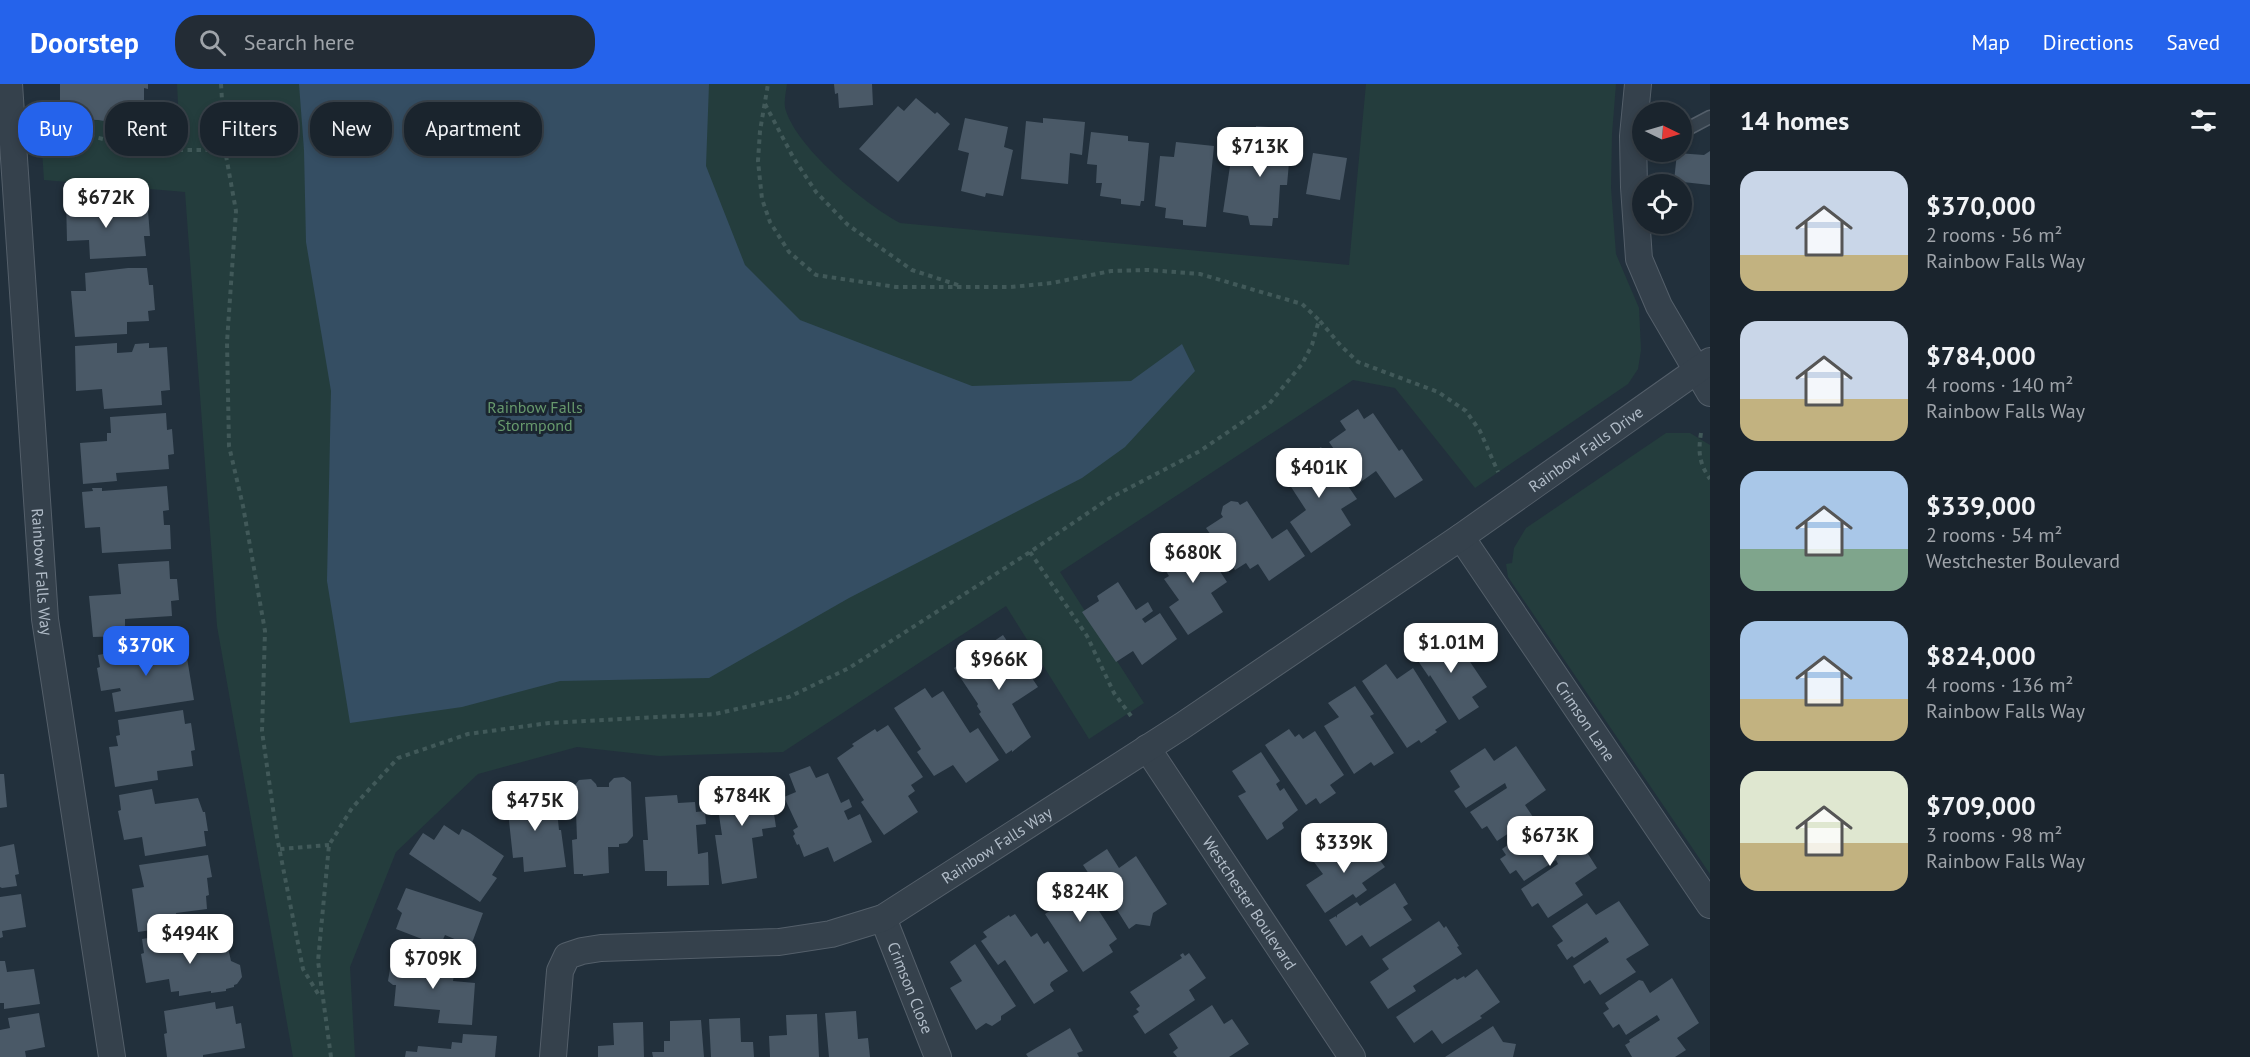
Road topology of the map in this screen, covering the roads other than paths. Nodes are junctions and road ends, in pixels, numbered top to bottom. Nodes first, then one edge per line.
1 (9, 84) edge
2 (1638, 84) edge
3 (1638, 102) edge
4 (1710, 117) edge
5 (1692, 126) edge
6 (1636, 162) edge
7 (1703, 366) edge
8 (1710, 393) edge
9 (1461, 537) junction
10 (1147, 748) junction
11 (1710, 905) edge
12 (883, 918) junction
13 (112, 1057) edge
14 (553, 1057) edge
15 (938, 1057) edge
16 (1352, 1057) edge

1 - 13 street, Rainbow Falls Way
2 - 3 street
4 - 5 lane
6 - 7 street
7 - 8 street
7 - 9 street, Rainbow Falls Drive
9 - 10 street, Rainbow Falls Way
9 - 11 street, Crimson Lane
10 - 12 street, Rainbow Falls Way
10 - 16 street, Westchester Boulevard
12 - 14 street, Rainbow Falls Way
12 - 15 street, Crimson Close

